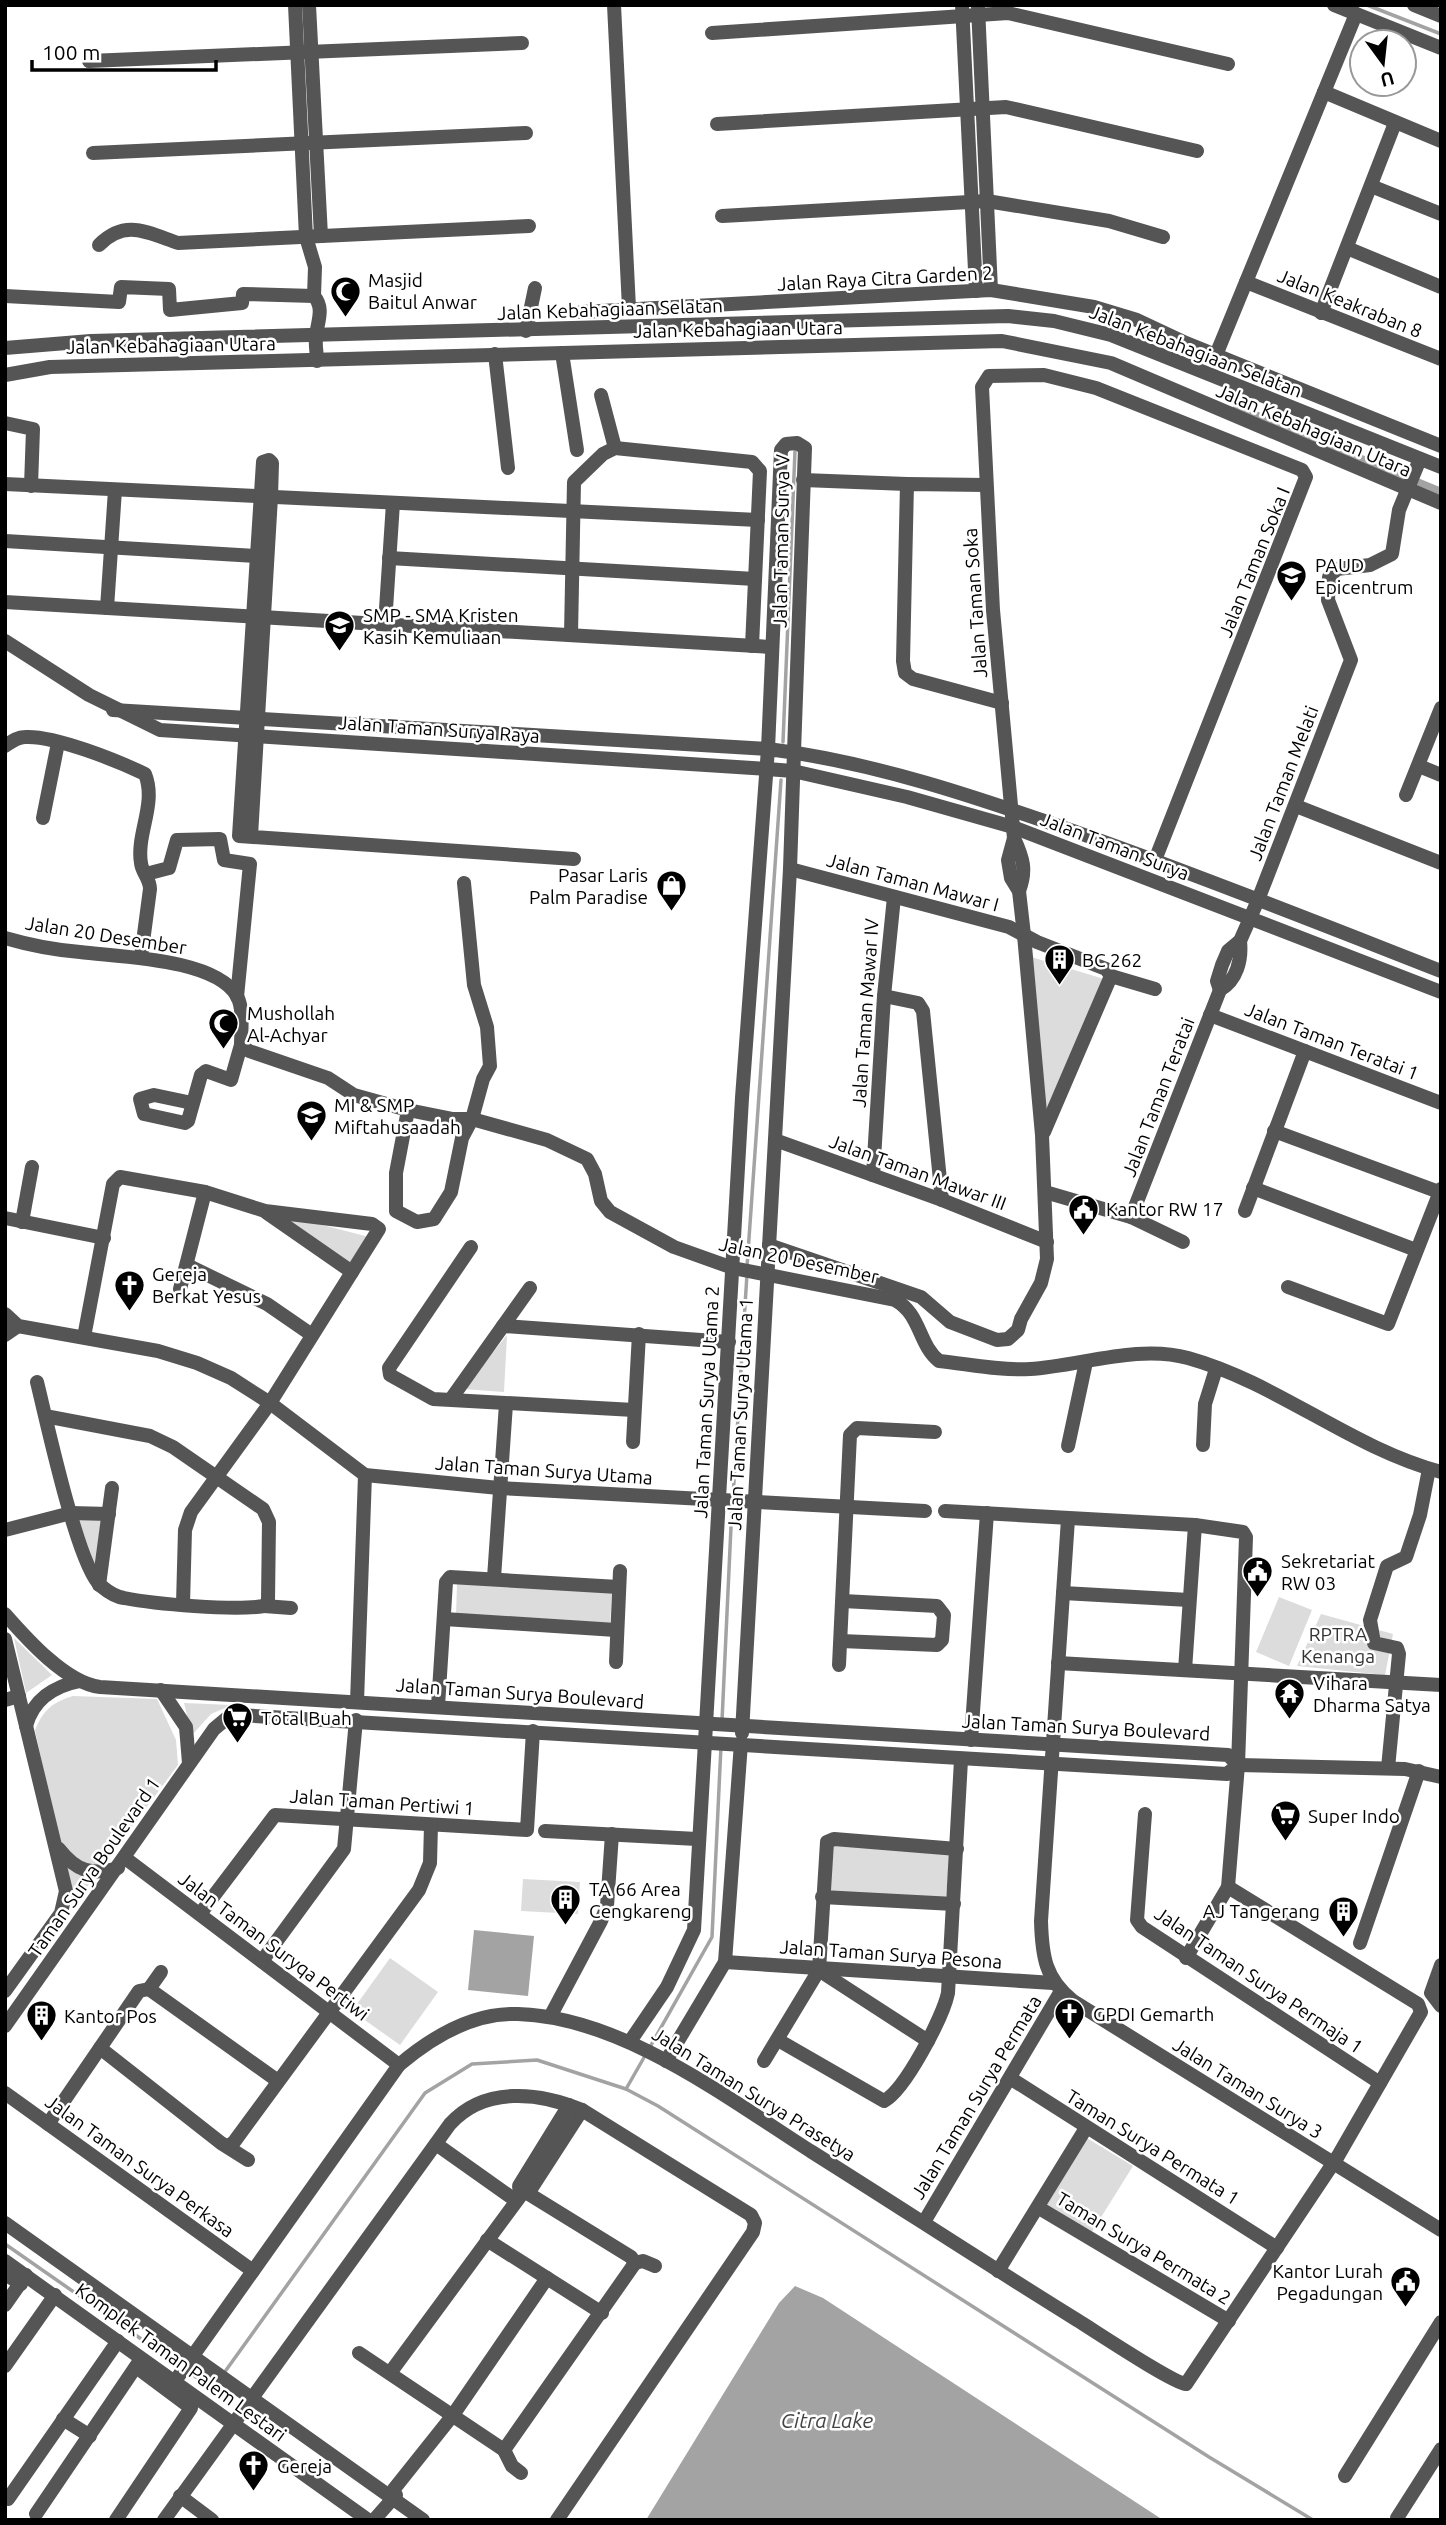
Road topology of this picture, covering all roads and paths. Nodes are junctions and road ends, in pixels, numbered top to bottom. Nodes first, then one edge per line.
1 (295, 5) edge
2 (309, 5) edge
3 (614, 5) edge
4 (1334, 5) edge
5 (1414, 5) edge
6 (963, 10) edge
7 (978, 10) edge
8 (1358, 10) edge
9 (1441, 16) edge
10 (712, 33) dead end
11 (522, 43) dead end
12 (1441, 48) edge
13 (304, 52) junction
14 (89, 61) dead end
15 (1228, 65) dead end
16 (1324, 92) junction
17 (975, 108) junction
18 (1395, 123) junction
19 (717, 124) dead end
20 (526, 133) dead end
21 (1441, 141) edge
22 (309, 143) junction
23 (1197, 151) dead end
24 (93, 153) dead end
25 (1371, 186) junction
26 (979, 201) junction
27 (1441, 214) edge
28 (722, 216) dead end
29 (529, 226) dead end
30 (321, 236) junction
31 (306, 237) junction
32 (1163, 237) dead end
33 (99, 245) dead end
34 (1346, 248) junction
35 (1246, 282) junction
36 (1441, 287) edge
37 (534, 288) dead end
38 (991, 290) junction
39 (976, 291) junction
40 (5, 296) edge
41 (314, 296) junction
42 (630, 309) junction
43 (581, 312) dead end
44 (1321, 313) junction
45 (738, 326) junction
46 (632, 328) junction
47 (526, 331) junction
48 (489, 335) junction
49 (316, 339) junction
50 (91, 343) junction
51 (739, 347) junction
52 (5, 348) edge
53 (562, 352) junction
54 (492, 353) junction
55 (1216, 355) junction
56 (1441, 359) edge
57 (317, 360) junction
58 (93, 365) junction
59 (5, 375) edge
60 (987, 377) joint
61 (601, 395) dead end
62 (5, 423) edge
63 (1441, 446) edge
64 (615, 448) junction
65 (577, 450) dead end
66 (1420, 459) junction
67 (1441, 467) edge
68 (508, 468) dead end
69 (803, 480) junction
70 (5, 484) edge
71 (907, 484) junction
72 (31, 485) junction
73 (986, 485) junction
74 (115, 490) junction
75 (1407, 491) junction
76 (266, 497) junction
77 (393, 503) junction
78 (1441, 503) edge
79 (573, 511) junction
80 (758, 520) junction
81 (5, 541) edge
82 (111, 548) junction
83 (257, 556) junction
84 (389, 558) junction
85 (572, 568) junction
86 (755, 579) junction
87 (5, 603) edge
88 (107, 608) junction
89 (258, 616) junction
90 (385, 624) junction
91 (571, 635) junction
92 (5, 641) edge
93 (752, 646) junction
94 (771, 647) junction
95 (5, 650) edge
96 (30, 656) junction
97 (1002, 703) junction
98 (1441, 708) edge
99 (113, 710) junction
100 (252, 717) junction
101 (295, 720) junction
102 (1438, 726) edge
103 (515, 734) junction
104 (251, 736) junction
105 (295, 739) junction
106 (58, 743) junction
107 (5, 746) edge
108 (768, 749) junction
109 (794, 752) junction
110 (514, 753) junction
111 (1419, 766) junction
112 (766, 769) junction
113 (793, 771) junction
114 (1441, 775) edge
115 (1406, 795) dead end
116 (1296, 806) junction
117 (1011, 809) junction
118 (43, 818) dead end
119 (1014, 833) junction
120 (574, 859) dead end
121 (1155, 860) junction
122 (1441, 863) edge
123 (790, 869) junction
124 (146, 874) junction
125 (464, 883) dead end
126 (894, 897) junction
127 (1258, 900) junction
128 (1250, 919) junction
129 (1024, 936) junction
130 (5, 938) edge
131 (141, 957) junction
132 (1441, 971) edge
133 (1111, 976) junction
134 (1154, 989) dead end
135 (1441, 992) edge
136 (884, 996) junction
137 (237, 997) junction
138 (1210, 1015) junction
139 (241, 1045) junction
140 (1305, 1051) junction
141 (192, 1103) dead end
142 (1441, 1103) edge
143 (408, 1110) junction
144 (472, 1119) junction
145 (1274, 1131) junction
146 (1042, 1135) junction
147 (775, 1140) junction
148 (32, 1167) dead end
149 (873, 1175) junction
150 (1253, 1188) junction
151 (1440, 1190) edge
152 (205, 1192) junction
153 (1045, 1192) junction
154 (942, 1200) junction
155 (265, 1211) junction
156 (1245, 1211) dead end
157 (1131, 1217) junction
158 (5, 1219) edge
159 (22, 1222) junction
160 (104, 1238) junction
161 (1047, 1242) junction
162 (1183, 1242) dead end
163 (769, 1245) junction
164 (471, 1247) dead end
165 (1416, 1250) junction
166 (187, 1265) junction
167 (737, 1269) junction
168 (352, 1272) junction
169 (764, 1274) junction
170 (1288, 1287) dead end
171 (530, 1288) dead end
172 (180, 1289) dead end
173 (5, 1314) edge
174 (18, 1325) junction
175 (503, 1326) junction
176 (639, 1334) junction
177 (5, 1335) edge
178 (312, 1335) junction
179 (84, 1337) junction
180 (729, 1342) junction
181 (1086, 1362) junction
182 (1216, 1368) junction
183 (37, 1382) dead end
184 (452, 1399) junction
185 (270, 1403) junction
186 (506, 1404) junction
187 (634, 1410) junction
188 (45, 1416) junction
189 (935, 1432) dead end
190 (634, 1442) dead end
191 (1203, 1445) dead end
192 (1068, 1446) dead end
193 (1435, 1470) edge
194 (365, 1475) junction
195 (216, 1477) junction
196 (112, 1488) dead end
197 (499, 1488) junction
198 (724, 1501) junction
199 (751, 1503) junction
200 (849, 1506) junction
201 (925, 1511) dead end
202 (945, 1511) dead end
203 (71, 1513) junction
204 (987, 1513) junction
205 (109, 1514) junction
206 (1068, 1519) junction
207 (1195, 1525) junction
208 (5, 1530) edge
209 (620, 1571) dead end
210 (494, 1578) junction
211 (99, 1585) junction
212 (618, 1587) junction
213 (1063, 1592) junction
214 (1189, 1600) junction
215 (843, 1601) junction
216 (183, 1604) junction
217 (264, 1606) junction
218 (290, 1608) dead end
219 (5, 1614) edge
220 (444, 1619) junction
221 (616, 1630) junction
222 (5, 1639) edge
223 (841, 1641) junction
224 (616, 1662) dead end
225 (1058, 1663) junction
226 (839, 1665) dead end
227 (1185, 1670) junction
228 (1240, 1672) junction
229 (80, 1681) junction
230 (1395, 1681) junction
231 (1441, 1685) edge
232 (161, 1690) junction
233 (12, 1698) edge
234 (357, 1702) junction
235 (438, 1706) junction
236 (356, 1720) junction
237 (710, 1724) junction
238 (738, 1724) junction
239 (26, 1728) junction
240 (533, 1731) junction
241 (971, 1740) junction
242 (710, 1742) junction
243 (737, 1743) junction
244 (1053, 1745) junction
245 (961, 1760) junction
246 (188, 1763) junction
247 (1052, 1764) junction
248 (1238, 1765) junction
249 (1388, 1768) junction
250 (1419, 1772) junction
251 (1441, 1777) edge
252 (1145, 1814) dead end
253 (348, 1819) junction
254 (431, 1825) junction
255 (545, 1830) dead end
256 (612, 1834) junction
257 (697, 1839) junction
258 (58, 1848) junction
259 (957, 1849) junction
260 (122, 1863) junction
261 (1228, 1887) junction
262 (822, 1897) junction
263 (954, 1904) junction
264 (200, 1914) junction
265 (1360, 1943) dead end
266 (1186, 1958) junction
267 (262, 1961) junction
268 (725, 1962) junction
269 (1441, 1965) edge
270 (819, 1970) junction
271 (161, 1972) dead end
272 (950, 1977) junction
273 (1057, 1987) junction
274 (149, 1989) junction
275 (5, 1991) edge
276 (1441, 2006) edge
277 (329, 2010) junction
278 (550, 2017) junction
279 (5, 2026) edge
280 (778, 2039) junction
281 (928, 2041) junction
282 (635, 2043) junction
283 (100, 2048) junction
284 (660, 2058) junction
285 (764, 2061) dead end
286 (399, 2065) junction
287 (1010, 2078) junction
288 (278, 2081) junction
289 (1380, 2083) junction
290 (5, 2093) edge
291 (576, 2107) junction
292 (48, 2124) junction
293 (1086, 2129) junction
294 (436, 2144) junction
295 (228, 2146) junction
296 (248, 2160) dead end
297 (1339, 2164) junction
298 (521, 2195) junction
299 (1039, 2208) junction
300 (924, 2222) junction
301 (5, 2223) edge
302 (1441, 2230) edge
303 (487, 2241) junction
304 (1277, 2248) junction
305 (5, 2261) edge
306 (635, 2263) junction
307 (655, 2266) dead end
308 (253, 2271) junction
309 (998, 2271) junction
310 (5, 2274) edge
311 (547, 2278) junction
312 (23, 2280) junction
313 (55, 2295) junction
314 (5, 2305) edge
315 (602, 2313) junction
316 (1229, 2321) junction
317 (1439, 2330) edge
318 (118, 2342) junction
319 (359, 2353) dead end
320 (139, 2362) junction
321 (5, 2366) edge
322 (184, 2368) junction
323 (390, 2373) junction
324 (252, 2399) junction
325 (453, 2415) junction
326 (63, 2419) junction
327 (233, 2422) junction
328 (89, 2436) junction
329 (1441, 2449) edge
330 (504, 2450) junction
331 (521, 2473) dead end
332 (1345, 2476) dead end
333 (180, 2496) junction
334 (8, 2499) dead end
335 (391, 2499) junction
336 (36, 2514) dead end
337 (1397, 2518) dead end
338 (116, 2520) edge
339 (164, 2520) edge
340 (212, 2520) edge
341 (368, 2520) edge
342 (374, 2520) edge
343 (423, 2520) edge
344 (557, 2520) edge

1 - 13 street
2 - 13 street
3 - 42 street
4 - 8 street
5 - 9 street
6 - 7 street
6 - 10 street
6 - 17 street
7 - 15 street
7 - 17 street
8 - 12 street
8 - 16 street
11 - 13 street
13 - 14 street
13 - 22 street
16 - 18 street
16 - 35 street
17 - 19 street
17 - 23 street
17 - 26 street
18 - 21 street
18 - 25 street
20 - 22 street
22 - 24 street
22 - 30 street
22 - 31 street
25 - 27 street
25 - 34 street
26 - 28 street
26 - 32 street
26 - 38 street
26 - 39 street
29 - 30 street
30 - 31 street
31 - 33 street
31 - 41 street
34 - 36 street
34 - 44 street
35 - 44 street, Jalan Keakraban 8
35 - 55 street
37 - 47 street
38 - 39 street, Jalan Raya Citra Garden 2
38 - 55 street, Jalan Raya Citra Garden 2
39 - 42 street, Jalan Raya Citra Garden 2
40 - 41 street
41 - 49 street
42 - 43 street, Jalan Raya Citra Garden 2
42 - 46 street
44 - 56 street, Jalan Keakraban 8
45 - 46 street, Jalan Kebahagiaan Selatan
45 - 51 street
45 - 66 street, Jalan Kebahagiaan Selatan
46 - 47 street, Jalan Kebahagiaan Selatan
47 - 48 street, Jalan Kebahagiaan Selatan
48 - 49 street, Jalan Kebahagiaan Selatan
48 - 54 street
49 - 50 street, Jalan Kebahagiaan Selatan
49 - 57 street
50 - 52 street, Jalan Kebahagiaan Selatan
50 - 58 street
51 - 53 street, Jalan Kebahagiaan Utara
51 - 75 street, Jalan Kebahagiaan Utara
53 - 54 street, Jalan Kebahagiaan Utara
53 - 65 street
54 - 57 street, Jalan Kebahagiaan Utara
54 - 68 street
55 - 63 street, Jalan Raya Citra Garden 2
57 - 58 street, Jalan Kebahagiaan Utara
58 - 59 street, Jalan Kebahagiaan Utara
60 - 73 street, Jalan Taman Soka
60 - 121 street, Jalan Taman Soka I
61 - 64 street
62 - 72 street
64 - 79 street
64 - 80 street
66 - 67 street, Jalan Kebahagiaan Selatan
66 - 75 street
69 - 71 street
69 - 94 street, Jalan Taman Surya V
69 - 109 street, Jalan Taman Surya V
70 - 72 street
71 - 73 street
71 - 97 street
72 - 74 street
73 - 97 street, Jalan Taman Soka
74 - 76 street
74 - 82 street
75 - 78 street, Jalan Kebahagiaan Utara
75 - 116 street, Jalan Taman Melati
76 - 77 street
76 - 83 street
76 - 89 street
77 - 79 street
77 - 84 street
79 - 80 street
79 - 85 street
80 - 86 street
81 - 82 street
82 - 83 street
82 - 88 street
83 - 89 street
84 - 85 street
84 - 90 street
85 - 86 street
85 - 91 street
86 - 93 street
87 - 88 street
88 - 89 street
89 - 90 street
89 - 100 street
90 - 91 street
91 - 93 street
92 - 96 street, Jalan Taman Surya Raya
93 - 94 street
94 - 108 street, Jalan Taman Surya V
95 - 96 street
96 - 99 street, Jalan Taman Surya Raya
97 - 117 street, Jalan Taman Soka
98 - 102 street
99 - 100 street, Jalan Taman Surya Raya
99 - 104 street, Jalan Taman Surya Raya
100 - 101 street, Jalan Taman Surya Raya
100 - 104 street
101 - 103 street, Jalan Taman Surya Raya
101 - 105 street
102 - 111 street
103 - 108 street, Jalan Taman Surya Raya
103 - 110 street
104 - 105 street, Jalan Taman Surya Raya
104 - 120 street
105 - 110 street, Jalan Taman Surya Raya
106 - 107 street
106 - 118 street
106 - 124 street
108 - 109 street, Jalan Taman Surya
108 - 112 street, Jalan Taman Surya Utama 2
109 - 113 street, Jalan Taman Surya Utama 1
109 - 117 street, Jalan Taman Surya
110 - 112 street, Jalan Taman Surya Raya
111 - 114 street
111 - 115 street
112 - 113 street, Jalan Taman Surya
112 - 167 street, Jalan Taman Surya Utama 2
113 - 119 street, Jalan Taman Surya
113 - 123 street, Jalan Taman Surya Utama 1
116 - 122 street
116 - 127 street, Jalan Taman Melati
117 - 119 street, Jalan Taman Soka
117 - 121 street, Jalan Taman Surya
119 - 128 street, Jalan Taman Surya
119 - 129 street, Jalan Taman Soka
121 - 127 street, Jalan Taman Surya
123 - 126 street, Jalan Taman Mawar I
123 - 147 street, Jalan Taman Surya Utama 1
124 - 131 street
124 - 137 street
125 - 144 street
126 - 129 street, Jalan Taman Mawar I
126 - 136 street, Jalan Taman Mawar IV
127 - 128 street, Jalan Taman Melati
127 - 132 street, Jalan Taman Surya
128 - 135 street, Jalan Taman Surya
128 - 138 street, Jalan Taman Teratai
129 - 133 street, Jalan Taman Mawar I
129 - 146 street, Jalan Taman Soka
130 - 131 street, Jalan 20 Desember
131 - 137 street, Jalan 20 Desember
133 - 134 street, Jalan Taman Mawar I
133 - 146 street
136 - 149 street, Jalan Taman Mawar IV
136 - 154 street
137 - 139 street
138 - 140 street, Jalan Taman Teratai 1
138 - 157 street, Jalan Taman Teratai
139 - 141 street
139 - 143 street, Jalan 20 Desember
140 - 142 street, Jalan Taman Teratai 1
140 - 145 street
143 - 144 street, Jalan 20 Desember
143 - 144 street
144 - 167 street, Jalan 20 Desember
145 - 150 street
145 - 151 street
146 - 153 street, Jalan Taman Soka
147 - 149 street, Jalan Taman Mawar III
147 - 163 street, Jalan Taman Surya Utama 1
148 - 159 street
149 - 154 street, Jalan Taman Mawar III
150 - 156 street
150 - 165 street
151 - 165 street
152 - 155 street
152 - 160 street
152 - 166 street
153 - 157 street
153 - 161 street, Jalan Taman Soka
154 - 161 street, Jalan Taman Mawar III
155 - 168 street
155 - 168 street
157 - 162 street
158 - 159 street
159 - 160 street
160 - 179 street
161 - 163 street, Jalan Taman Soka
163 - 169 street, Jalan Taman Surya Utama 1
164 - 184 street
165 - 170 street
166 - 172 street
166 - 178 street
167 - 169 street, Jalan 20 Desember
167 - 180 street, Jalan Taman Surya Utama 2
168 - 178 street
169 - 181 street, Jalan 20 Desember
169 - 199 street, Jalan Taman Surya Utama 1
171 - 175 street
173 - 174 street
174 - 177 street
174 - 179 street
175 - 176 street
175 - 184 street
176 - 180 street
176 - 187 street
178 - 185 street
179 - 185 street
180 - 198 street, Jalan Taman Surya Utama 2
181 - 182 street, Jalan 20 Desember
181 - 192 street
182 - 191 street
182 - 193 street, Jalan 20 Desember
183 - 188 street
184 - 186 street
185 - 194 street
185 - 195 street
186 - 187 street
186 - 197 street
187 - 190 street
188 - 195 street
188 - 203 street
189 - 200 street
193 - 230 street
194 - 197 street, Jalan Taman Surya Utama
194 - 234 street
195 - 216 street
195 - 217 street
196 - 205 street
197 - 198 street, Jalan Taman Surya Utama
197 - 210 street
198 - 199 street, Jalan Taman Surya Utama
198 - 237 street, Jalan Taman Surya Utama 2
199 - 200 street, Jalan Taman Surya Utama
199 - 238 street, Jalan Taman Surya Utama 1
200 - 201 street, Jalan Taman Surya Utama
200 - 215 street
202 - 204 street
203 - 205 street
203 - 208 street
203 - 211 street
204 - 206 street
204 - 241 street
205 - 211 street
206 - 207 street
206 - 213 street
207 - 214 street
207 - 228 street
209 - 212 street
210 - 212 street
210 - 220 street
211 - 216 street
212 - 221 street
213 - 214 street
213 - 225 street
214 - 227 street
215 - 223 street
215 - 223 street
216 - 217 street
217 - 218 street
219 - 229 street, Jalan Taman Surya Boulevard
220 - 221 street
220 - 235 street
221 - 224 street
222 - 233 street
223 - 226 street
225 - 227 street
225 - 244 street
227 - 228 street
228 - 230 street
228 - 248 street
229 - 232 street, Jalan Taman Surya Boulevard
229 - 239 street
230 - 231 street
230 - 249 street
232 - 234 street, Jalan Taman Surya Boulevard
232 - 246 street
233 - 239 street
234 - 235 street, Jalan Taman Surya Boulevard
235 - 237 street, Jalan Taman Surya Boulevard
236 - 240 street, Jalan Taman Surya Boulevard
236 - 246 street, Jalan Taman Surya Boulevard
236 - 253 street
237 - 238 street, Jalan Taman Surya Boulevard
237 - 242 street, Jalan Taman Surya Utama 2
238 - 241 street, Jalan Taman Surya Boulevard
238 - 243 street, Jalan Taman Surya Utama 1
239 - 258 street, Taman Surya Boulevard 1
240 - 242 street, Jalan Taman Surya Boulevard
240 - 254 street, Jalan Taman Pertiwi 1
241 - 244 street, Jalan Taman Surya Boulevard
242 - 243 street, Jalan Taman Surya Boulevard
242 - 257 street, Jalan Taman Surya Utama 2
243 - 245 street, Jalan Taman Surya Boulevard
243 - 268 street, Jalan Taman Surya Utama 1
244 - 247 street
244 - 248 street, Jalan Taman Surya Boulevard
245 - 247 street, Jalan Taman Surya Boulevard
245 - 259 street
246 - 260 street, Taman Surya Boulevard 1
247 - 248 street, Jalan Taman Surya Boulevard
247 - 273 street
248 - 249 street
248 - 261 street
249 - 250 street
250 - 251 street
250 - 265 street
252 - 266 street, Jalan Taman Surya Permaja 1
253 - 254 street, Jalan Taman Pertiwi 1
253 - 264 street, Jalan Taman Pertiwi 1
253 - 267 street
254 - 277 street
255 - 256 street
256 - 257 street
256 - 278 street
257 - 282 street, Jalan Taman Surya Utama 2
258 - 260 street
258 - 275 street, Taman Surya Boulevard 1
259 - 262 street
259 - 263 street
260 - 264 street, Jalan Taman Suryqa Pertiwi
260 - 279 street, Taman Surya Boulevard 1
261 - 266 street
261 - 289 street
262 - 263 street
262 - 270 street
263 - 272 street
264 - 267 street, Jalan Taman Suryqa Pertiwi
266 - 289 street, Jalan Taman Surya Permaja 1
267 - 277 street, Jalan Taman Suryqa Pertiwi
268 - 270 street, Jalan Taman Surya Pesona
268 - 284 street, Jalan Taman Surya Utama 1
269 - 276 street
270 - 272 street, Jalan Taman Surya Pesona
270 - 280 street
270 - 281 street
271 - 274 street
272 - 273 street, Jalan Taman Surya Pesona
272 - 281 street
273 - 287 street, Jalan Taman Surya Permata
273 - 297 street, Jalan Taman Surya 3
274 - 283 street
274 - 288 street
277 - 286 street, Jalan Taman Suryqa Pertiwi
277 - 288 street
278 - 282 street, Jalan Taman Surya Prasetya
278 - 286 street, Jalan Taman Surya Prasetya
280 - 281 street
280 - 285 street
282 - 284 street, Jalan Taman Surya Prasetya
283 - 292 street
283 - 295 street
284 - 300 street, Jalan Taman Surya Prasetya
286 - 308 street, Jalan Taman Surya Prasetya
287 - 293 street, Taman Surya Permata 1
287 - 300 street, Jalan Taman Surya Permata
288 - 295 street
289 - 297 street
290 - 292 street, Jalan Taman Surya Perkasa
291 - 294 street
291 - 298 street
291 - 344 street
292 - 308 street, Jalan Taman Surya Perkasa
293 - 299 street
293 - 304 street, Taman Surya Permata 1
294 - 298 street
294 - 324 street
295 - 296 street
297 - 302 street, Jalan Taman Surya 3
297 - 304 street
298 - 303 street
298 - 306 street
299 - 309 street
299 - 316 street, Taman Surya Permata 2
300 - 309 street, Jalan Taman Surya Prasetya
301 - 322 street, Komplek Taman Palem Lestari
303 - 311 street
303 - 323 street
304 - 316 street
305 - 312 street, Komplek Taman Palem Lestari
306 - 307 street
306 - 315 street
308 - 322 street, Jalan Taman Surya Prasetya
309 - 316 street, Jalan Taman Surya Prasetya
310 - 312 street
311 - 315 street
311 - 325 street
312 - 313 street, Komplek Taman Palem Lestari
312 - 314 street
313 - 318 street, Komplek Taman Palem Lestari
313 - 321 street
315 - 330 street
317 - 332 street
318 - 320 street, Komplek Taman Palem Lestari
318 - 326 street
319 - 323 street
320 - 322 street, Komplek Taman Palem Lestari
320 - 328 street
320 - 338 street
322 - 324 street, Komplek Taman Palem Lestari
322 - 327 street, Komplek Taman Palem Lestari
323 - 325 street
324 - 327 street
324 - 335 street, Komplek Taman Palem Lestari
325 - 330 street
325 - 335 street
326 - 328 street
326 - 334 street
327 - 333 street
327 - 341 street, Komplek Taman Palem Lestari
328 - 336 street
329 - 337 street
330 - 331 street
333 - 339 street
333 - 340 street
335 - 342 street
335 - 343 street, Komplek Taman Palem Lestari

